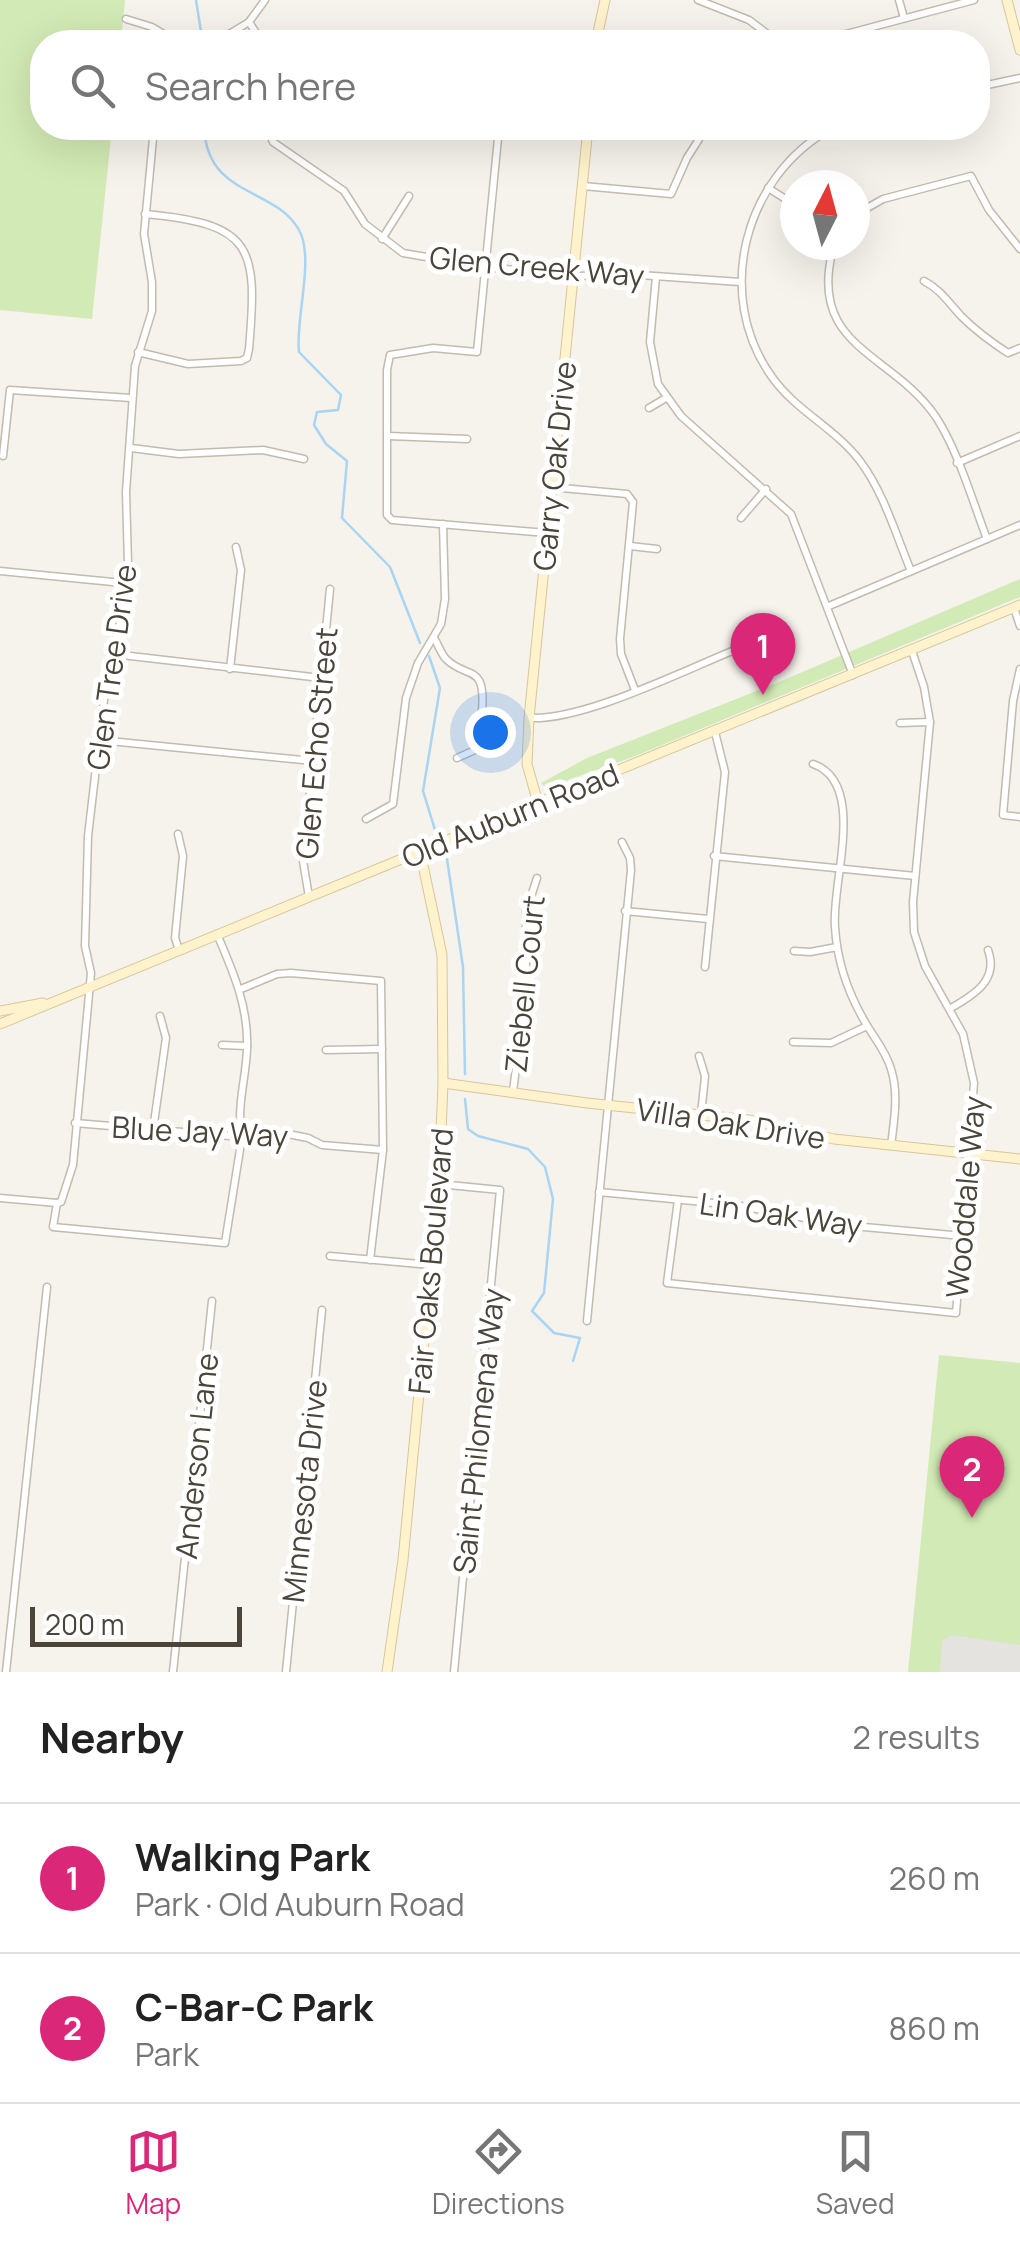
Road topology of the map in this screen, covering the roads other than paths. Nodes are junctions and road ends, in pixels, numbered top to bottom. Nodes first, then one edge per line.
1 (265, 0) edge
2 (605, 0) edge
3 (698, 0) edge
4 (899, 0) edge
5 (974, 0) edge
6 (1007, 0) edge
7 (904, 18) junction
8 (126, 20) dead end
9 (250, 22) junction
10 (157, 30) edge
11 (236, 30) edge
12 (255, 30) edge
13 (599, 30) edge
14 (762, 30) edge
15 (860, 30) edge
16 (1020, 50) edge
17 (1020, 78) edge
18 (990, 84) edge
19 (153, 140) edge
20 (272, 140) edge
21 (498, 140) edge
22 (587, 140) edge
23 (700, 140) edge
24 (815, 140) edge
25 (583, 186) junction
26 (768, 188) junction
27 (408, 196) dead end
28 (780, 196) edge
29 (870, 207) edge
30 (145, 214) junction
31 (382, 239) junction
32 (1020, 250) edge
33 (832, 260) edge
34 (485, 267) junction
35 (572, 276) junction
36 (656, 276) junction
37 (924, 280) dead end
38 (740, 282) junction
39 (1020, 348) edge
40 (138, 352) junction
41 (131, 398) junction
42 (666, 398) junction
43 (649, 408) dead end
44 (388, 436) junction
45 (1020, 436) edge
46 (467, 439) dead end
47 (131, 448) junction
48 (3, 456) dead end
49 (304, 459) dead end
50 (957, 463) junction
51 (551, 488) junction
52 (766, 489) junction
53 (741, 518) dead end
54 (443, 524) junction
55 (1020, 525) edge
56 (547, 533) junction
57 (988, 539) junction
58 (236, 546) dead end
59 (630, 546) junction
60 (657, 549) dead end
61 (0, 571) edge
62 (912, 572) junction
63 (123, 583) junction
64 (330, 588) dead end
65 (829, 606) junction
66 (1017, 607) edge
67 (1020, 626) edge
68 (434, 638) junction
69 (747, 646) dead end
70 (912, 651) junction
71 (114, 654) junction
72 (1020, 668) edge
73 (230, 669) junction
74 (853, 676) junction
75 (320, 678) junction
76 (635, 690) junction
77 (529, 718) junction
78 (930, 722) junction
79 (900, 723) dead end
80 (714, 732) junction
81 (99, 740) junction
82 (457, 758) dead end
83 (312, 762) junction
84 (813, 764) dead end
85 (538, 803) junction
86 (1020, 817) edge
87 (366, 819) dead end
88 (178, 834) dead end
89 (622, 842) dead end
90 (420, 851) junction
91 (714, 856) junction
92 (837, 869) junction
93 (915, 876) junction
94 (536, 878) dead end
95 (309, 897) junction
96 (625, 911) junction
97 (708, 920) junction
98 (218, 934) junction
99 (837, 947) junction
100 (179, 950) junction
101 (794, 950) dead end
102 (988, 950) dead end
103 (706, 967) dead end
104 (88, 987) junction
105 (241, 989) junction
106 (51, 1002) junction
107 (951, 1008) junction
108 (0, 1011) edge
109 (160, 1016) dead end
110 (0, 1024) edge
111 (867, 1026) junction
112 (793, 1042) dead end
113 (222, 1045) dead end
114 (248, 1046) junction
115 (382, 1049) junction
116 (326, 1050) dead end
117 (699, 1056) dead end
118 (443, 1083) junction
119 (513, 1091) junction
120 (606, 1105) junction
121 (702, 1114) junction
122 (75, 1124) junction
123 (153, 1130) junction
124 (242, 1136) junction
125 (892, 1146) junction
126 (383, 1150) junction
127 (970, 1154) junction
128 (1020, 1159) edge
129 (439, 1184) junction
130 (599, 1192) junction
131 (0, 1198) edge
132 (678, 1200) junction
133 (56, 1203) junction
134 (963, 1236) junction
135 (330, 1256) dead end
136 (370, 1260) junction
137 (431, 1264) junction
138 (47, 1287) dead end
139 (212, 1300) dead end
140 (322, 1310) dead end
141 (587, 1321) dead end
142 (6, 1672) edge
143 (173, 1672) edge
144 (286, 1672) edge
145 (388, 1672) edge
146 (454, 1672) edge

1 - 9 street
2 - 13 main road
3 - 14 street
4 - 7 street
5 - 7 street
6 - 16 main road
7 - 15 street
8 - 10 street
9 - 11 street
9 - 12 street
17 - 18 street
19 - 30 street, Glen Tree Drive
20 - 31 street, Glen Creek Way
21 - 34 street
22 - 25 main road, Garry Oak Drive
23 - 25 street
24 - 26 street
25 - 35 main road, Garry Oak Drive
26 - 28 street
26 - 38 street
27 - 31 street
29 - 32 street
30 - 40 street, Glen Tree Drive
30 - 40 street
31 - 34 street, Glen Creek Way
33 - 50 street
34 - 35 street, Glen Creek Way
34 - 44 street
35 - 36 street, Glen Creek Way
35 - 51 main road, Garry Oak Drive
36 - 38 street, Glen Creek Way
36 - 42 street
37 - 39 street
38 - 62 street
40 - 41 street, Glen Tree Drive
41 - 47 street, Glen Tree Drive
41 - 48 street
42 - 43 street
42 - 52 street
44 - 46 street
44 - 54 street
45 - 50 street
47 - 49 street
47 - 63 street, Glen Tree Drive
50 - 57 street
51 - 56 main road, Garry Oak Drive
51 - 59 street
52 - 53 street
52 - 65 street
54 - 56 street
54 - 68 street
55 - 57 street
56 - 77 main road, Garry Oak Drive
57 - 62 street
58 - 73 street
59 - 60 street
59 - 76 street
61 - 63 street
62 - 65 street
63 - 71 street, Glen Tree Drive
64 - 75 street, Glen Echo Street
65 - 74 street
66 - 67 street
66 - 70 main road, Old Auburn Road
68 - 82 street
68 - 87 street
69 - 76 street
70 - 74 main road, Old Auburn Road
70 - 78 street, Wooddale Way
71 - 73 street
71 - 81 street, Glen Tree Drive
72 - 86 street
73 - 75 street
74 - 80 main road, Old Auburn Road
75 - 83 street, Glen Echo Street
76 - 77 street
77 - 85 main road, Garry Oak Drive
78 - 79 street
78 - 93 street, Wooddale Way
80 - 85 main road, Old Auburn Road
80 - 91 street
81 - 83 street
81 - 104 street, Glen Tree Drive
83 - 95 street, Glen Echo Street
84 - 92 street
85 - 90 main road, Old Auburn Road
88 - 100 street
89 - 96 street
90 - 95 main road, Old Auburn Road
90 - 118 main road, Fair Oaks Boulevard
91 - 92 street
91 - 97 street
92 - 93 street
92 - 99 street
93 - 107 street, Wooddale Way
94 - 119 street, Ziebell Court
95 - 98 main road, Old Auburn Road
96 - 97 street
96 - 120 street
97 - 103 street
98 - 100 main road, Old Auburn Road
98 - 105 street
99 - 101 street
99 - 111 street
100 - 104 main road, Old Auburn Road
102 - 107 street
104 - 106 main road, Old Auburn Road
104 - 122 street, Glen Tree Drive
105 - 114 street
105 - 115 street
106 - 108 main road
106 - 110 main road, Old Auburn Road
107 - 127 street, Wooddale Way
109 - 123 street
111 - 112 street
111 - 125 street
113 - 114 street
114 - 124 street
115 - 116 street
115 - 126 street
117 - 121 street
118 - 119 main road, Villa Oak Drive
118 - 129 main road, Fair Oaks Boulevard
119 - 120 main road, Villa Oak Drive
120 - 121 main road, Villa Oak Drive
120 - 130 street
121 - 125 main road, Villa Oak Drive
122 - 123 street, Blue Jay Way
122 - 133 street, Glen Tree Drive
123 - 124 street, Blue Jay Way
124 - 126 street, Blue Jay Way
124 - 133 street
125 - 127 main road, Villa Oak Drive
126 - 136 street
127 - 128 main road, Villa Oak Drive
127 - 134 street, Wooddale Way
129 - 137 main road, Fair Oaks Boulevard
129 - 146 street, Saint Philomena Way
130 - 132 street, Lin Oak Way
130 - 141 street
131 - 133 street
132 - 134 street, Lin Oak Way
132 - 134 street, Wooddale Way
135 - 136 street
136 - 137 street
137 - 145 main road, Fair Oaks Boulevard
138 - 142 street
139 - 143 street, Anderson Lane
140 - 144 street, Minnesota Drive

